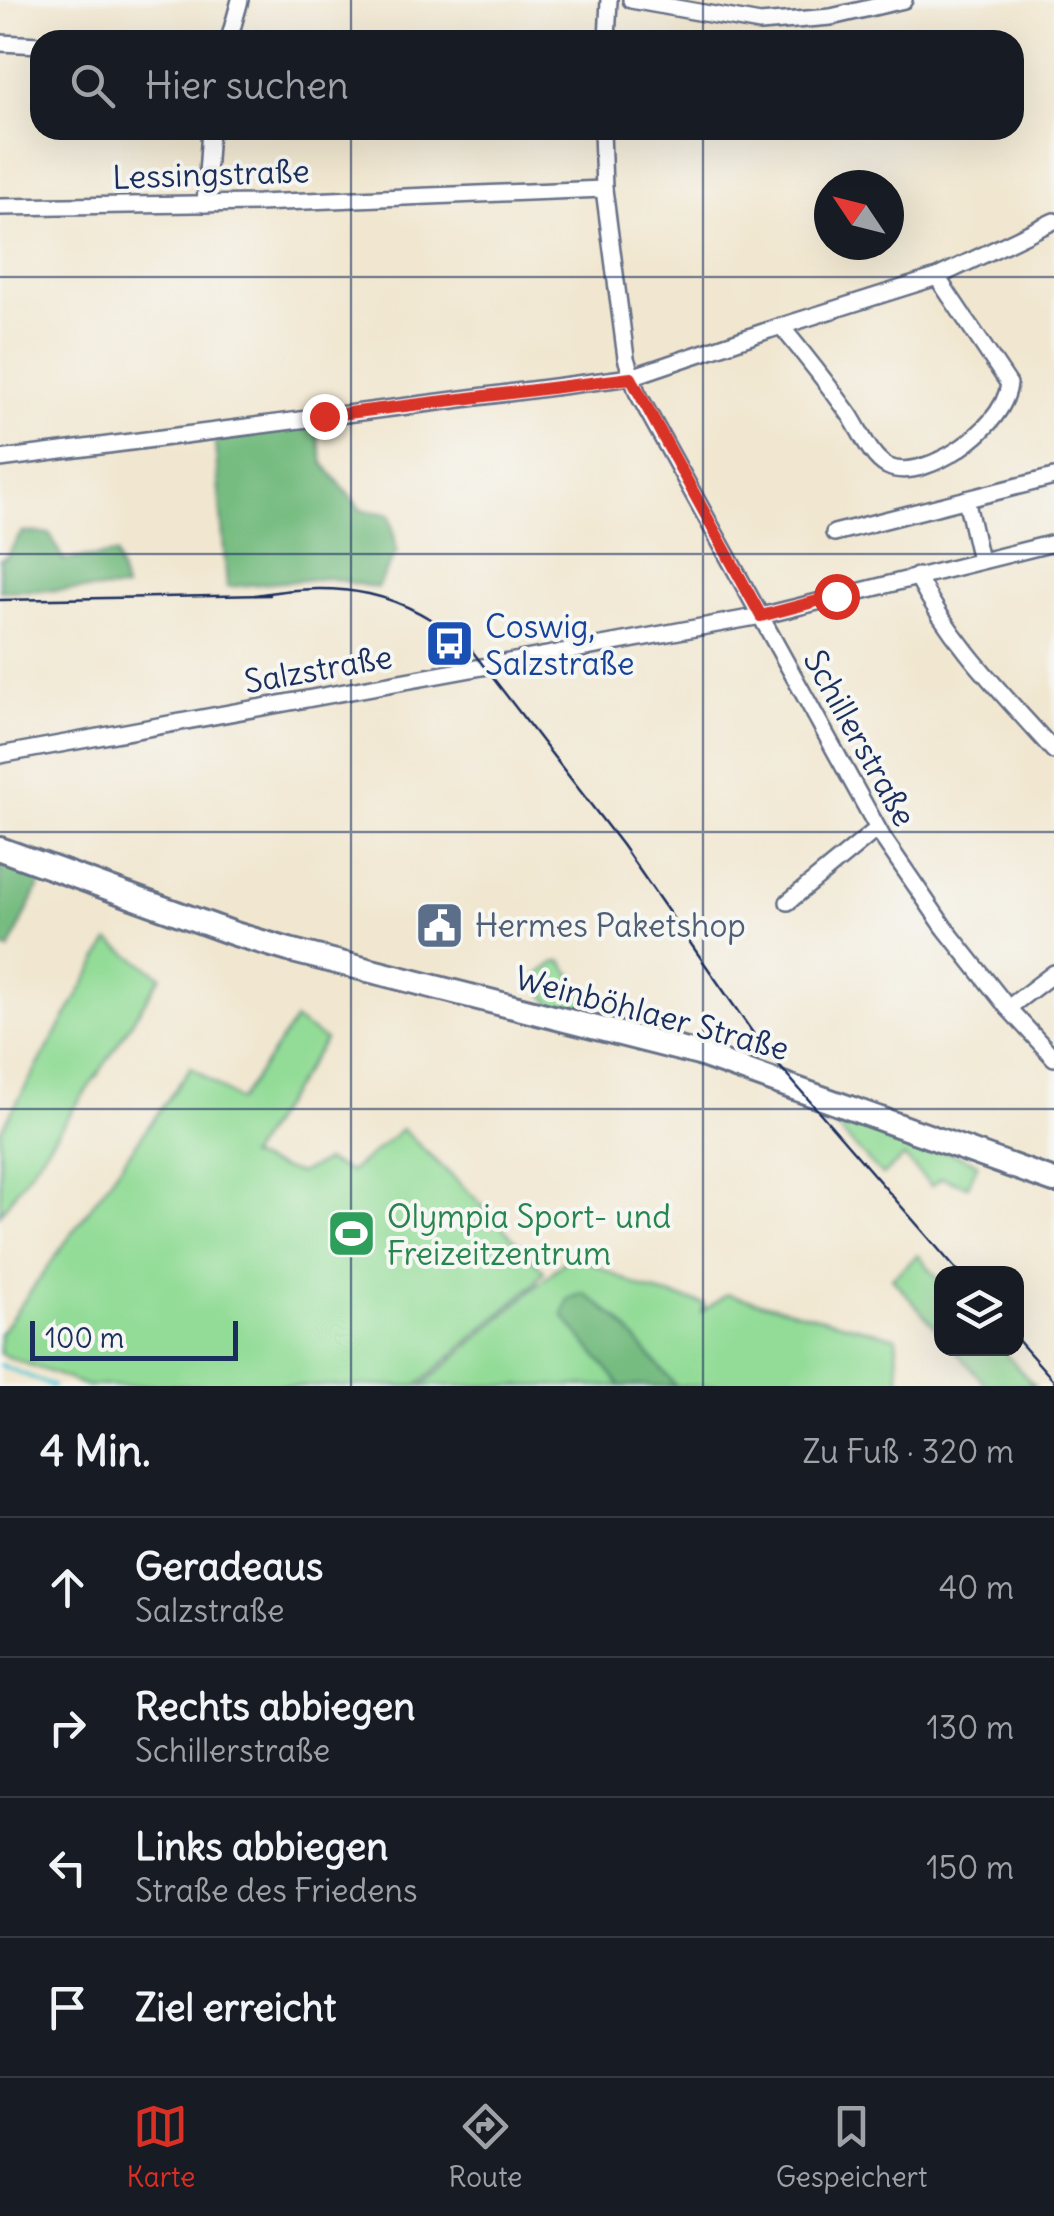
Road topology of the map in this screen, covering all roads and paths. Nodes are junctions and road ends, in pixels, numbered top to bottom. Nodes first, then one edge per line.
1 (240, 0) edge
2 (609, 0) edge
3 (632, 0) edge
4 (898, 1) edge
5 (842, 7) edge
6 (232, 30) edge
7 (608, 30) edge
8 (0, 43) edge
9 (30, 45) edge
10 (209, 140) edge
11 (602, 140) edge
12 (604, 188) junction
13 (205, 204) junction
14 (0, 207) edge
15 (1054, 221) edge
16 (936, 278) junction
17 (781, 326) junction
18 (631, 378) junction
19 (0, 459) edge
20 (1054, 477) edge
21 (966, 499) junction
22 (834, 533) dead end
23 (1054, 543) edge
24 (980, 560) junction
25 (917, 576) junction
26 (761, 616) junction
27 (1054, 751) edge
28 (0, 756) edge
29 (877, 829) junction
30 (0, 849) edge
31 (788, 902) dead end
32 (1054, 972) edge
33 (1008, 1008) junction
34 (1054, 1058) edge
35 (1054, 1181) edge

1 - 6 street
2 - 7 street
3 - 5 street
4 - 5 street
8 - 9 street
10 - 13 street
11 - 12 street, Schillerstraße
12 - 13 street, Lessingstraße
12 - 18 street, Schillerstraße
13 - 14 street, Lessingstraße
15 - 16 street
16 - 17 street
16 - 17 street
17 - 18 street
18 - 19 street
18 - 26 street, Schillerstraße
20 - 21 street
21 - 22 street
21 - 24 street
23 - 24 street, Salzstraße
24 - 25 street, Salzstraße
25 - 26 street, Salzstraße
25 - 27 street
26 - 28 street, Salzstraße
26 - 29 street, Schillerstraße
29 - 31 street
29 - 33 street, Schillerstraße
30 - 35 main road, Weinböhlaer Straße
32 - 33 street
33 - 34 street, Schillerstraße

